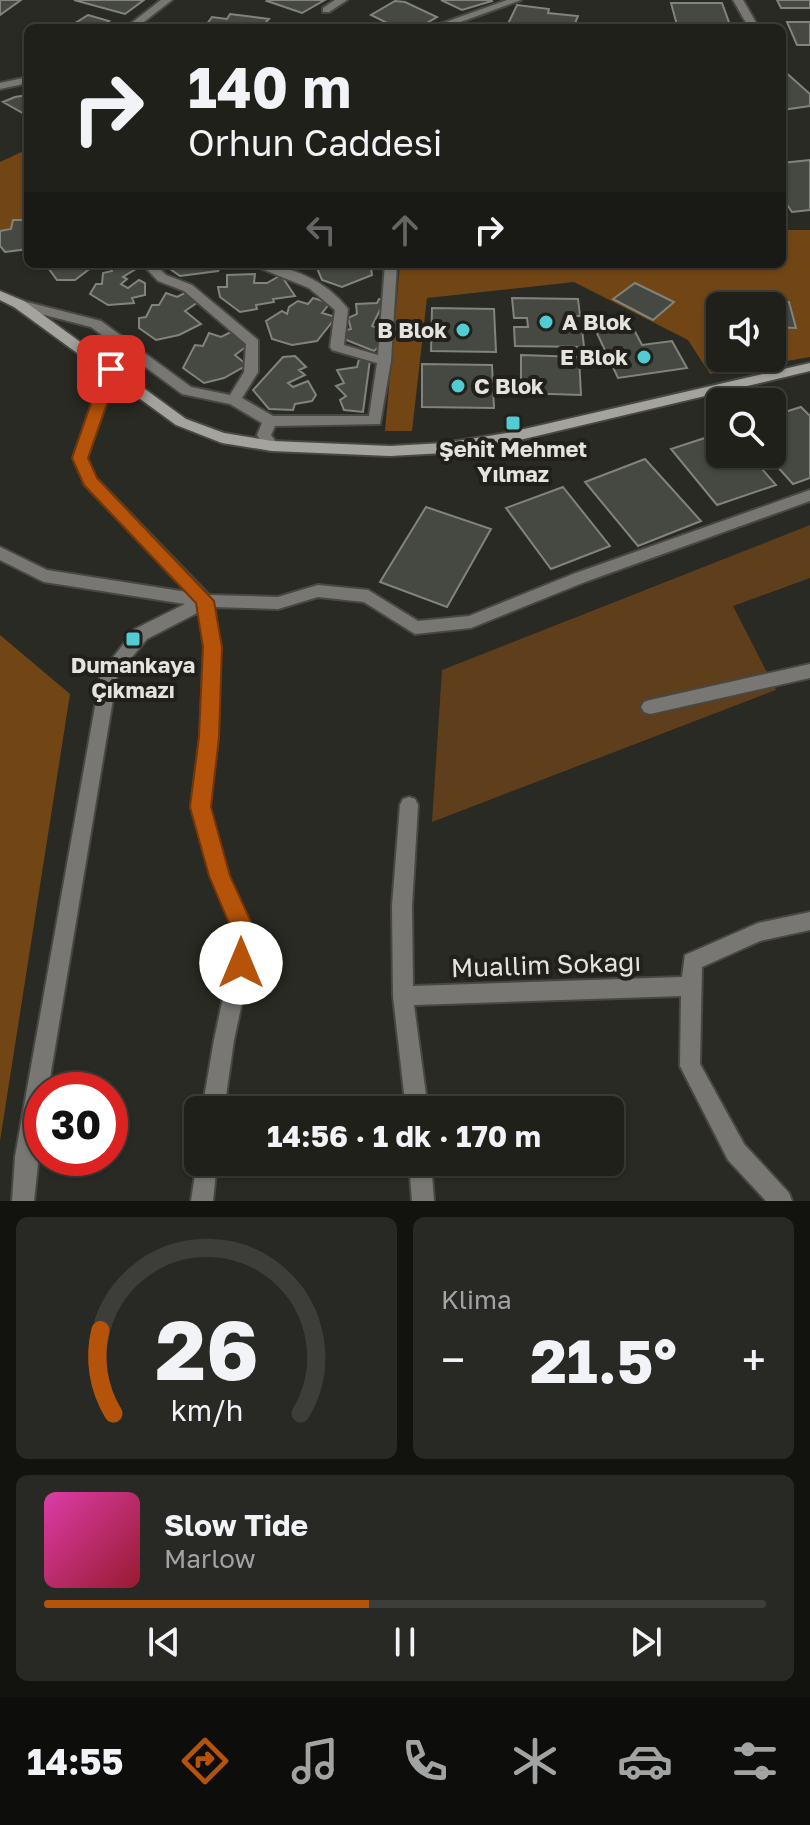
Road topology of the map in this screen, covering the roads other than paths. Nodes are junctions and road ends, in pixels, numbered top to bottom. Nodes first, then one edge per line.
1 (167, 0) edge
2 (342, 0) edge
3 (516, 0) edge
4 (738, 0) edge
5 (326, 10) dead end
6 (135, 24) edge
7 (446, 24) edge
8 (752, 24) edge
9 (24, 81) edge
10 (0, 86) edge
11 (152, 268) edge
12 (278, 268) edge
13 (391, 268) edge
14 (0, 295) edge
15 (19, 304) junction
16 (384, 361) junction
17 (810, 367) edge
18 (111, 369) junction
19 (234, 400) junction
20 (270, 421) junction
21 (272, 446) junction
22 (810, 495) edge
23 (0, 553) edge
24 (205, 601) junction
25 (810, 671) edge
26 (650, 707) dead end
27 (409, 805) dead end
28 (810, 921) edge
29 (691, 986) junction
30 (403, 996) junction
31 (215, 1096) edge
32 (415, 1096) edge
33 (205, 1176) edge
34 (421, 1176) edge
35 (23, 1201) edge
36 (202, 1201) edge
37 (423, 1201) edge
38 (781, 1201) edge

1 - 6 street
2 - 5 street
3 - 7 street
4 - 8 street
9 - 10 street
11 - 19 street
12 - 16 street
13 - 16 street
14 - 15 main road
15 - 18 main road
15 - 19 street
16 - 20 street
17 - 21 main road
18 - 21 main road
18 - 24 street
19 - 20 street
20 - 21 street
22 - 24 street
23 - 24 street
24 - 31 street
24 - 35 street
25 - 26 street
27 - 30 street
28 - 29 street
29 - 30 street, Muallim Sokağı
29 - 38 street
30 - 32 street
33 - 36 street
34 - 37 street

